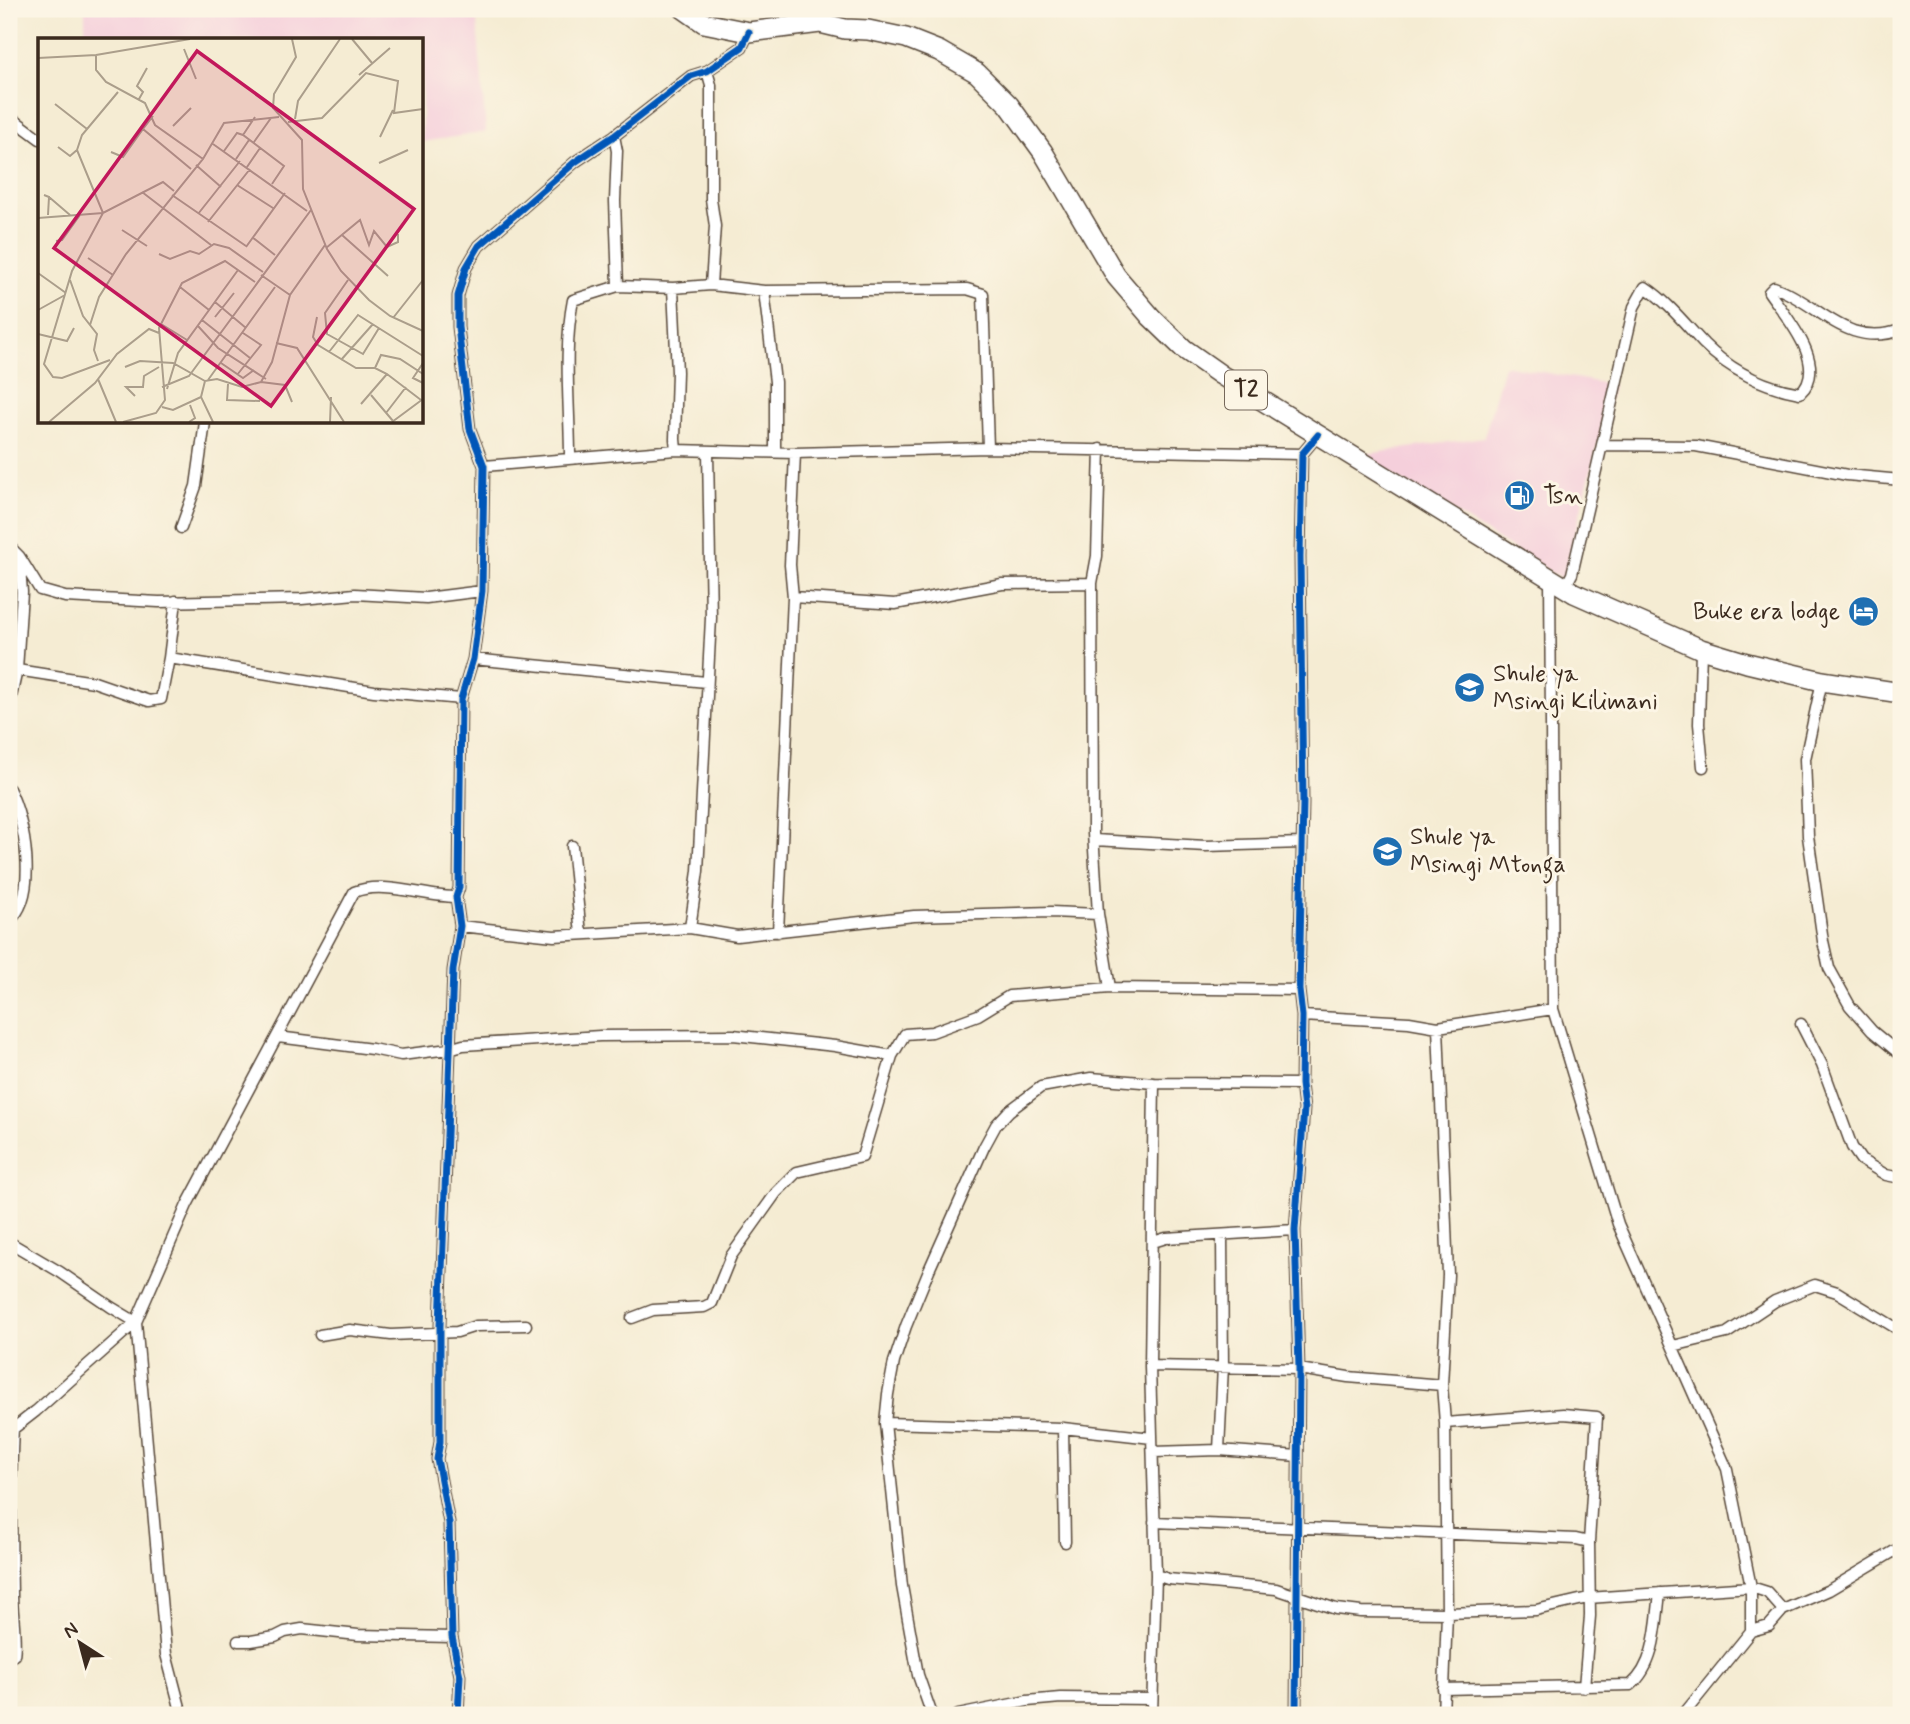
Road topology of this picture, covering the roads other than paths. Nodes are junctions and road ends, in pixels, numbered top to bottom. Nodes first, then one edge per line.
1 (684, 9) edge
2 (825, 16) edge
3 (749, 32) junction
4 (708, 71) junction
5 (9, 116) edge
6 (614, 136) junction
7 (38, 138) edge
8 (711, 285) junction
9 (618, 286) junction
10 (673, 288) junction
11 (764, 291) junction
12 (1901, 330) edge
13 (205, 424) edge
14 (1318, 435) junction
15 (1604, 445) junction
16 (988, 448) junction
17 (1100, 449) junction
18 (676, 450) junction
19 (708, 452) junction
20 (775, 452) junction
21 (795, 453) junction
22 (1302, 454) junction
23 (570, 458) junction
24 (484, 466) junction
25 (1901, 480) edge
26 (181, 528) dead end
27 (9, 546) edge
28 (19, 556) junction
29 (1558, 582) junction
30 (1093, 583) junction
31 (482, 592) junction
32 (793, 597) junction
33 (176, 601) junction
34 (1701, 649) junction
35 (169, 658) junction
36 (473, 659) junction
37 (17, 670) junction
38 (1822, 681) junction
39 (706, 682) junction
40 (1901, 693) edge
41 (461, 699) junction
42 (9, 706) edge
43 (1703, 767) dead end
44 (9, 789) edge
45 (1094, 840) junction
46 (1302, 843) junction
47 (572, 846) dead end
48 (456, 897) junction
49 (1098, 914) junction
50 (9, 921) edge
51 (460, 926) junction
52 (690, 928) junction
53 (778, 932) junction
54 (581, 934) junction
55 (1110, 988) junction
56 (1300, 990) junction
57 (1553, 1009) junction
58 (1302, 1016) junction
59 (1801, 1024) dead end
60 (1438, 1027) junction
61 (278, 1037) junction
62 (449, 1049) junction
63 (1901, 1055) edge
64 (892, 1056) junction
65 (1154, 1083) junction
66 (1301, 1084) junction
67 (1901, 1178) edge
68 (1295, 1230) junction
69 (1222, 1235) junction
70 (9, 1242) edge
71 (1153, 1242) junction
72 (632, 1318) dead end
73 (136, 1322) junction
74 (526, 1325) dead end
75 (1901, 1331) edge
76 (440, 1332) junction
77 (320, 1335) dead end
78 (1672, 1346) junction
79 (1150, 1366) junction
80 (1223, 1366) junction
81 (1299, 1369) junction
82 (1442, 1385) junction
83 (885, 1423) junction
84 (1445, 1423) junction
85 (1063, 1428) junction
86 (11, 1430) edge
87 (1152, 1438) junction
88 (1219, 1450) junction
89 (1154, 1452) junction
90 (1298, 1456) junction
91 (1154, 1521) junction
92 (1297, 1527) junction
93 (1445, 1534) junction
94 (1066, 1542) dead end
95 (1589, 1542) junction
96 (1901, 1547) edge
97 (1156, 1575) junction
98 (1751, 1587) junction
99 (1660, 1593) junction
100 (1297, 1594) junction
101 (1588, 1598) junction
102 (1783, 1610) junction
103 (1447, 1613) junction
104 (1751, 1631) junction
105 (452, 1637) junction
106 (238, 1641) dead end
107 (9, 1657) edge
108 (1584, 1687) junction
109 (1443, 1689) junction
110 (1152, 1699) junction
111 (182, 1715) edge
112 (458, 1715) edge
113 (932, 1715) edge
114 (958, 1715) edge
115 (1152, 1715) edge
116 (1296, 1715) edge
117 (1443, 1715) edge
118 (1683, 1715) edge

1 - 3 highway, T2
2 - 3 highway, T2
2 - 14 highway, T2
3 - 4 street
4 - 6 street
4 - 8 street
5 - 7 street
6 - 9 street
6 - 24 street
8 - 10 street
8 - 11 street
9 - 10 street
9 - 23 street
10 - 18 street
11 - 16 street
11 - 20 street
12 - 15 street
13 - 26 street
14 - 22 street
14 - 29 highway, T2
15 - 25 street
15 - 29 street
16 - 17 street
16 - 21 street
17 - 22 street
17 - 30 street
18 - 19 street
18 - 23 street
19 - 20 street
19 - 39 street
20 - 21 street
21 - 32 street
22 - 46 street
23 - 24 street
24 - 31 street
27 - 28 street
28 - 33 street
28 - 37 street
29 - 34 highway, T2
29 - 57 street
30 - 32 street
30 - 45 street
31 - 33 street
31 - 36 street
32 - 53 street
33 - 35 street
34 - 38 highway, T2
34 - 43 street
35 - 37 street
35 - 41 street
36 - 39 street
36 - 41 street
37 - 42 street
38 - 40 highway, T2
38 - 63 street
39 - 52 street
41 - 48 street
44 - 50 street
45 - 46 street
45 - 49 street
46 - 56 street
47 - 54 street
48 - 51 street
48 - 61 street
49 - 53 street
49 - 55 street
51 - 54 street
51 - 62 street
52 - 53 street
52 - 54 street
55 - 56 street
55 - 64 street
56 - 58 street
57 - 60 street
57 - 78 street
58 - 60 street
58 - 66 street
59 - 67 street
60 - 82 street
61 - 62 street
61 - 73 street
62 - 64 street
62 - 76 street
64 - 72 street
65 - 66 street
65 - 71 street
65 - 83 street
66 - 68 street
68 - 69 street
68 - 81 street
69 - 71 street
69 - 80 street
70 - 73 street
71 - 79 street
73 - 86 street
73 - 111 street
74 - 76 street
75 - 78 street
76 - 77 street
76 - 105 street
78 - 98 street
79 - 80 street
79 - 87 street
80 - 81 street
80 - 88 street
81 - 82 street
81 - 90 street
82 - 84 street
83 - 85 street
83 - 113 street
84 - 93 street
84 - 95 street
85 - 87 street
85 - 94 street
86 - 107 street
87 - 89 street
88 - 89 street
88 - 90 street
89 - 91 street
90 - 92 street
91 - 92 street
91 - 97 street
92 - 93 street
92 - 100 street
93 - 95 street
93 - 103 street
95 - 101 street
96 - 102 street
97 - 100 street
97 - 110 street
98 - 99 street
98 - 102 street
98 - 104 street
99 - 101 street
99 - 108 street
100 - 103 street
100 - 116 street
101 - 103 street
101 - 108 street
102 - 104 street
103 - 109 street
104 - 118 street
105 - 106 street
105 - 112 street
108 - 109 street
109 - 117 street
110 - 114 street
110 - 115 street

